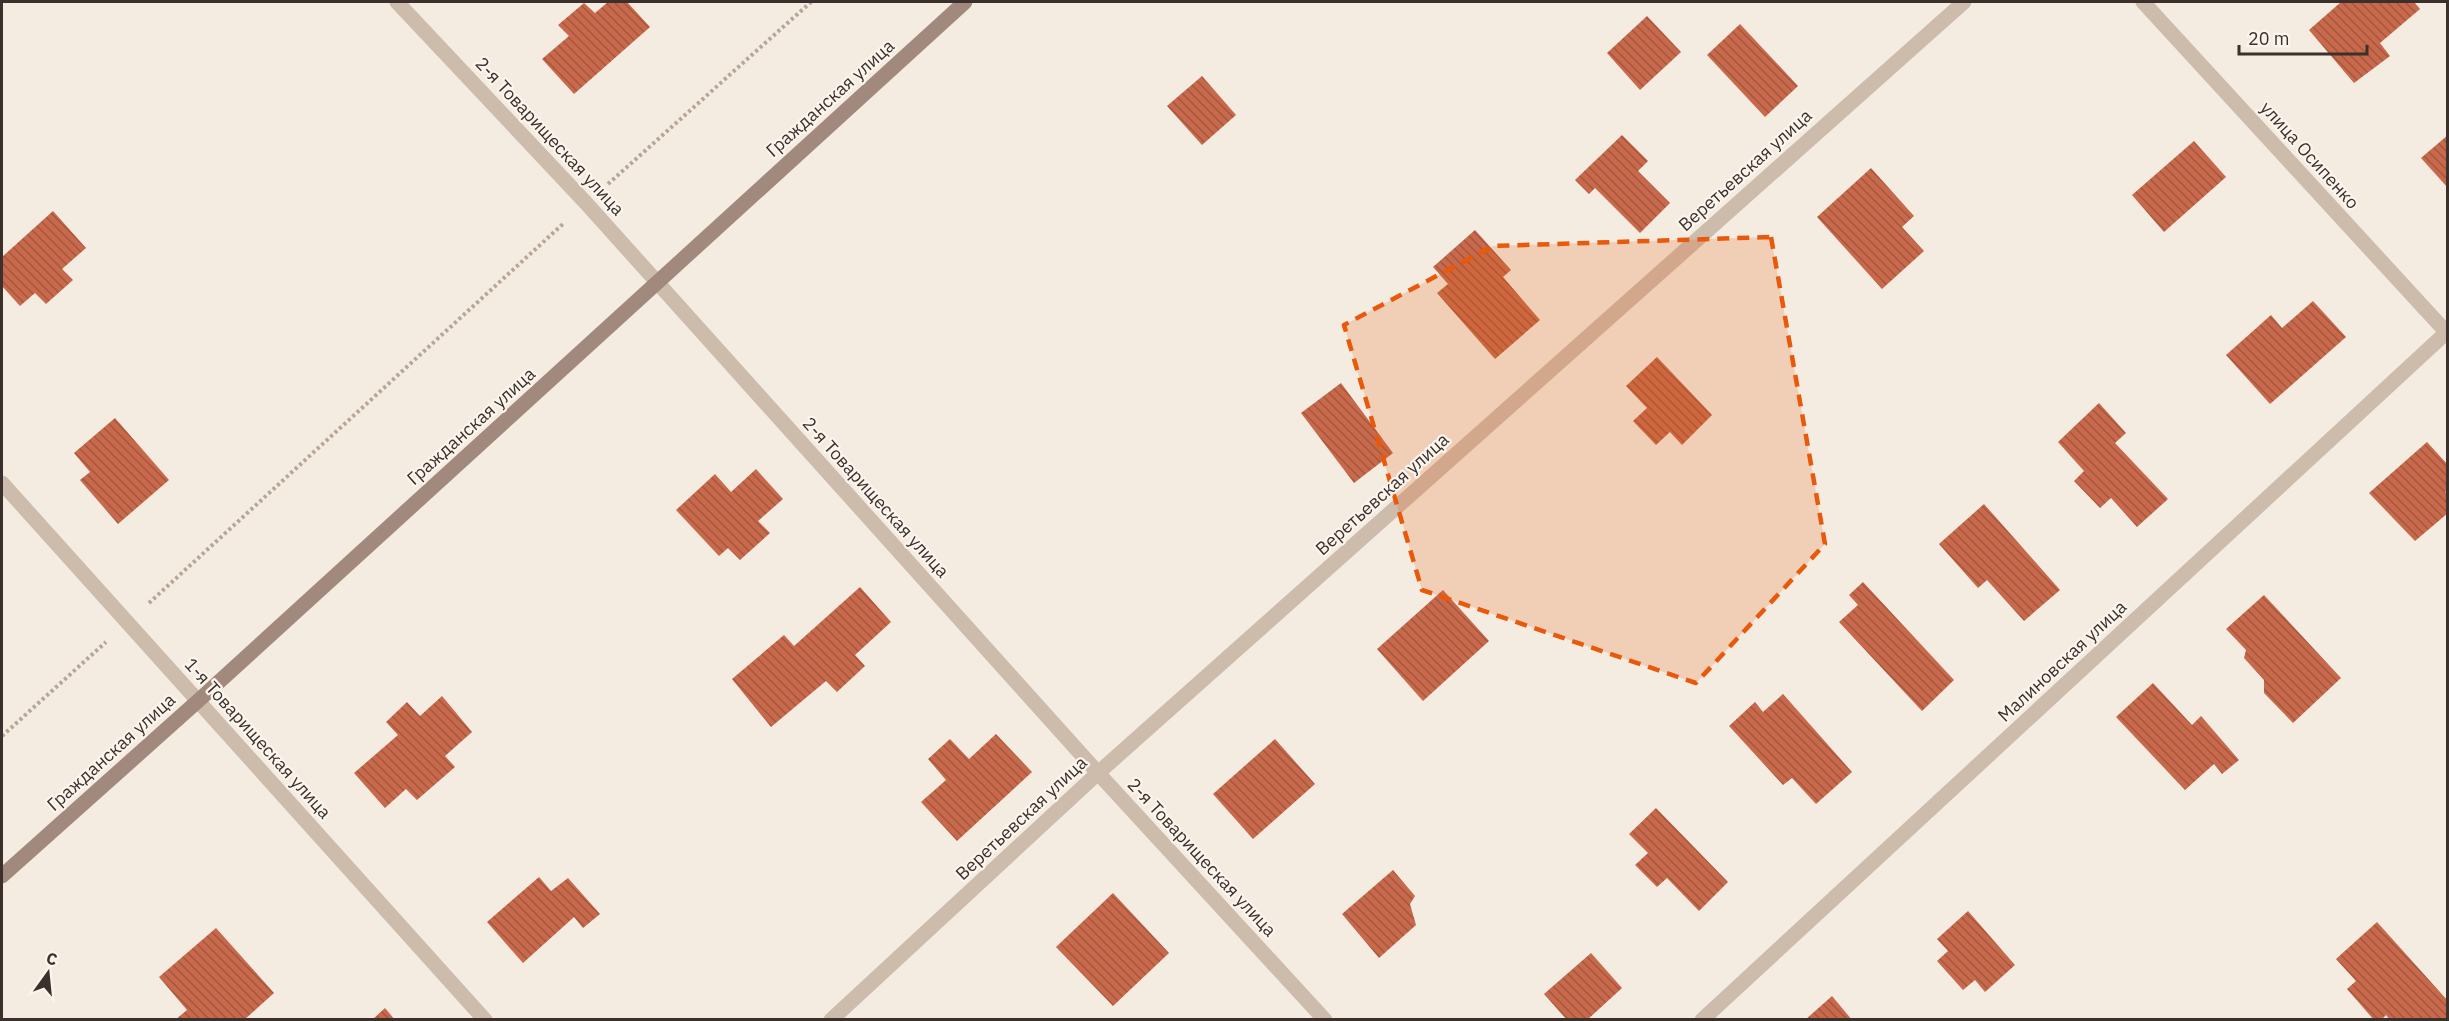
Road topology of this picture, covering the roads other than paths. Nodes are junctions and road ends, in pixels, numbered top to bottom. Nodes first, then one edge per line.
1 (397, 2) edge
2 (965, 2) edge
3 (1964, 2) edge
4 (2143, 2) edge
5 (658, 282) junction
6 (2447, 332) edge
7 (2, 483) edge
8 (199, 700) junction
9 (1098, 773) junction
10 (2, 876) edge
11 (485, 1020) edge
12 (831, 1020) edge
13 (1325, 1020) edge
14 (1702, 1020) edge

1 - 5 street, 2-я Товарищеская улица
2 - 5 main road, Гражданская улица
3 - 9 street, Веретьевская улица
4 - 6 street, улица Осипенко
5 - 8 main road, Гражданская улица
5 - 9 street, 2-я Товарищеская улица
6 - 14 street, Малиновская улица
7 - 8 street, 1-я Товарищеская улица
8 - 10 main road, Гражданская улица
8 - 11 street, 1-я Товарищеская улица
9 - 12 street, Веретьевская улица
9 - 13 street, 2-я Товарищеская улица

